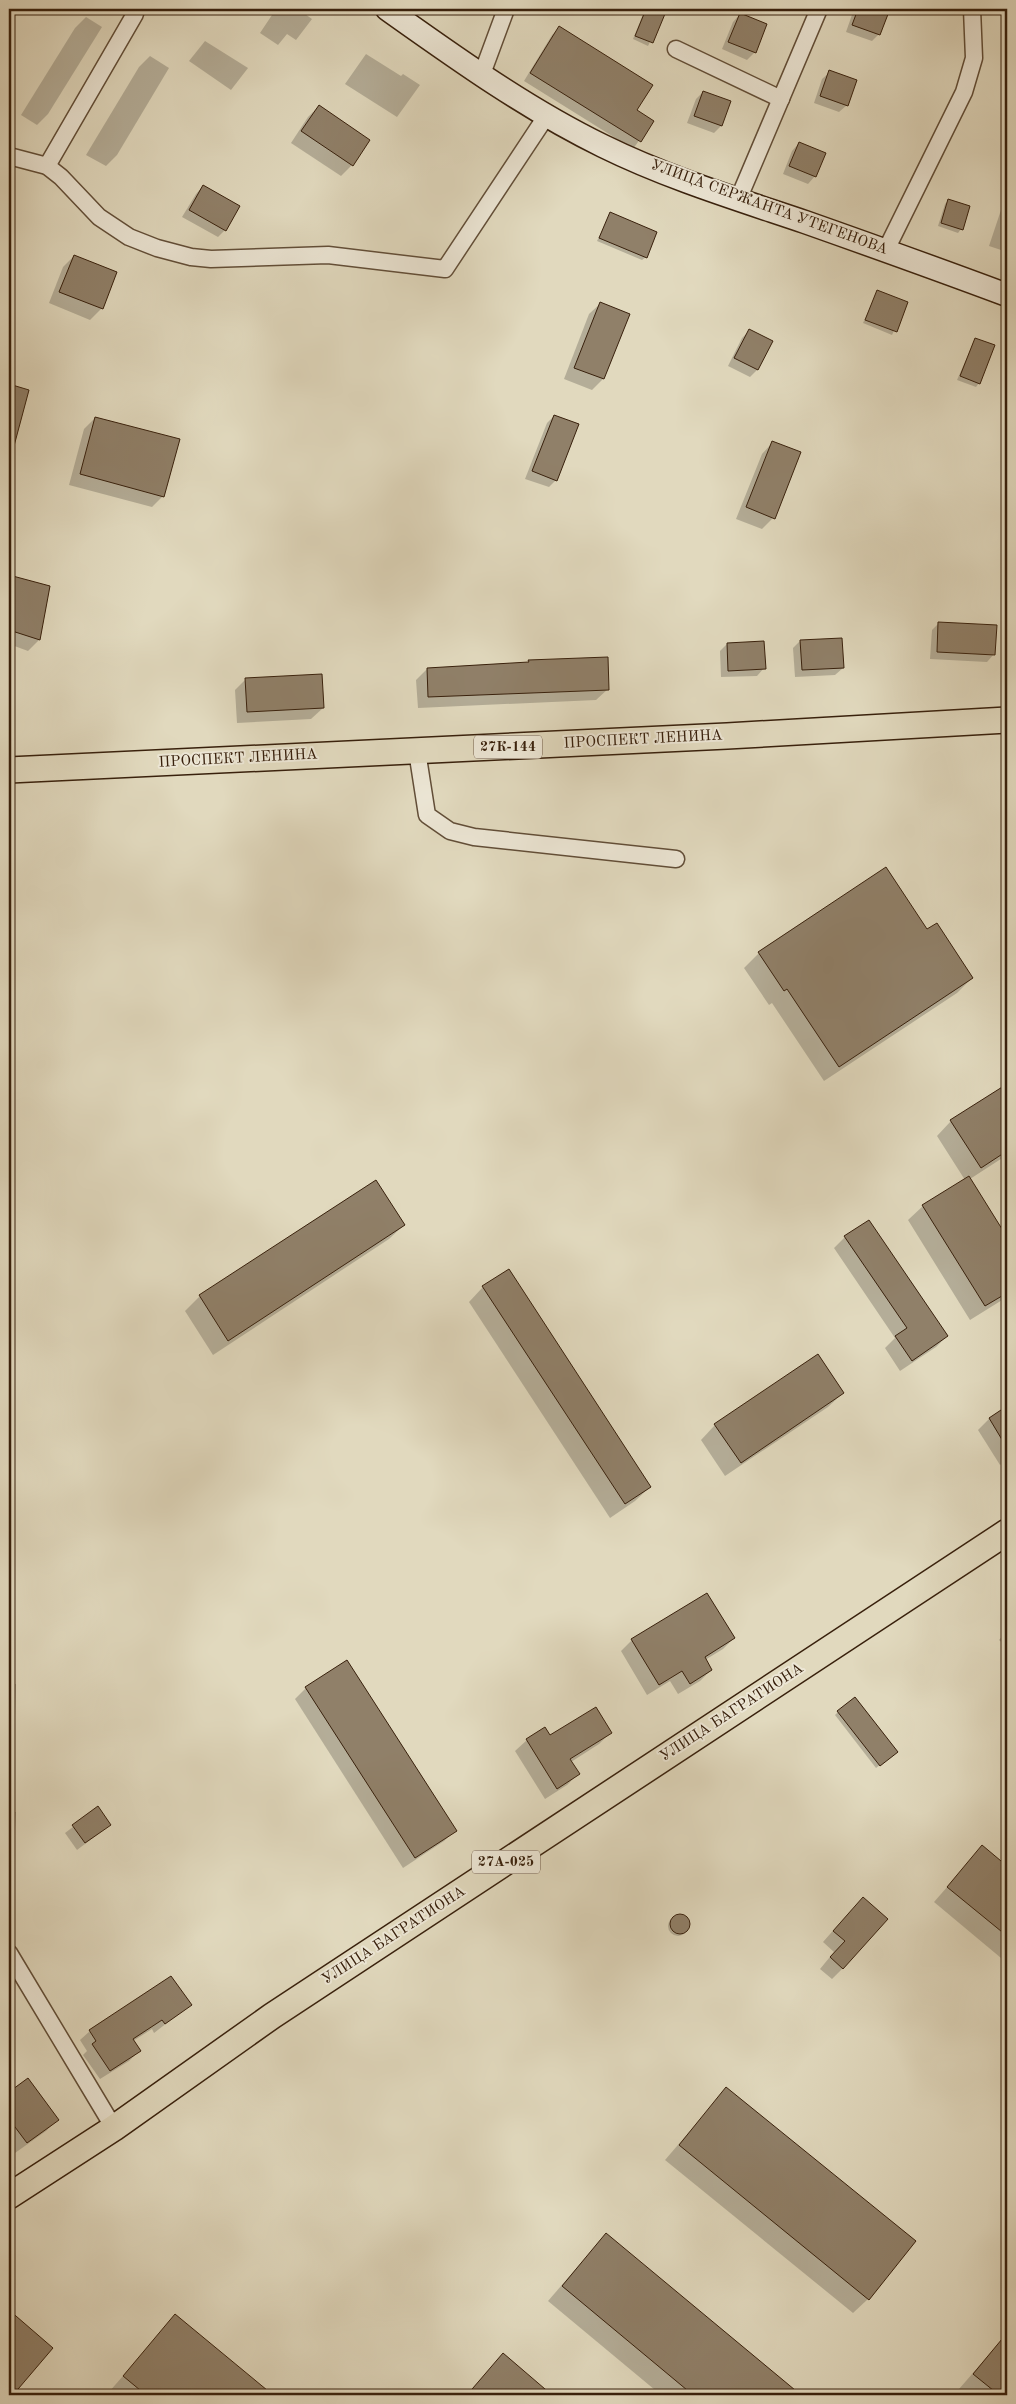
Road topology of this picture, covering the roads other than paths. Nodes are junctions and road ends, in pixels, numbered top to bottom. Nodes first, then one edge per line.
1 (386, 9) edge
2 (506, 9) edge
3 (819, 9) edge
4 (972, 9) edge
5 (135, 14) dead end
6 (676, 49) dead end
7 (482, 74) junction
8 (781, 99) junction
9 (547, 115) junction
10 (9, 156) edge
11 (46, 166) junction
12 (738, 200) junction
13 (886, 250) junction
14 (1007, 295) edge
15 (1007, 720) edge
16 (417, 751) junction
17 (9, 770) edge
18 (676, 859) dead end
19 (1007, 1532) edge
20 (9, 1952) edge
21 (114, 2128) junction
22 (9, 2196) edge

1 - 7 main road, УЛИЦА СЕРЖАНТА УТЕГЕНОВА
2 - 7 street
3 - 8 street
4 - 13 street
5 - 11 street
6 - 8 street
7 - 9 main road, УЛИЦА СЕРЖАНТА УТЕГЕНОВА
8 - 12 street
9 - 11 street
9 - 12 main road, УЛИЦА СЕРЖАНТА УТЕГЕНОВА
10 - 11 street
12 - 13 main road, УЛИЦА СЕРЖАНТА УТЕГЕНОВА
13 - 14 main road, УЛИЦА СЕРЖАНТА УТЕГЕНОВА
15 - 16 main road, ПРОСПЕКТ ЛЕНИНА / 27К-144
16 - 17 main road, ПРОСПЕКТ ЛЕНИНА / 27К-144
16 - 18 street
19 - 21 main road, УЛИЦА БАГРАТИОНА / 27А-025
20 - 21 street
21 - 22 main road, УЛИЦА БАГРАТИОНА / 27А-025

